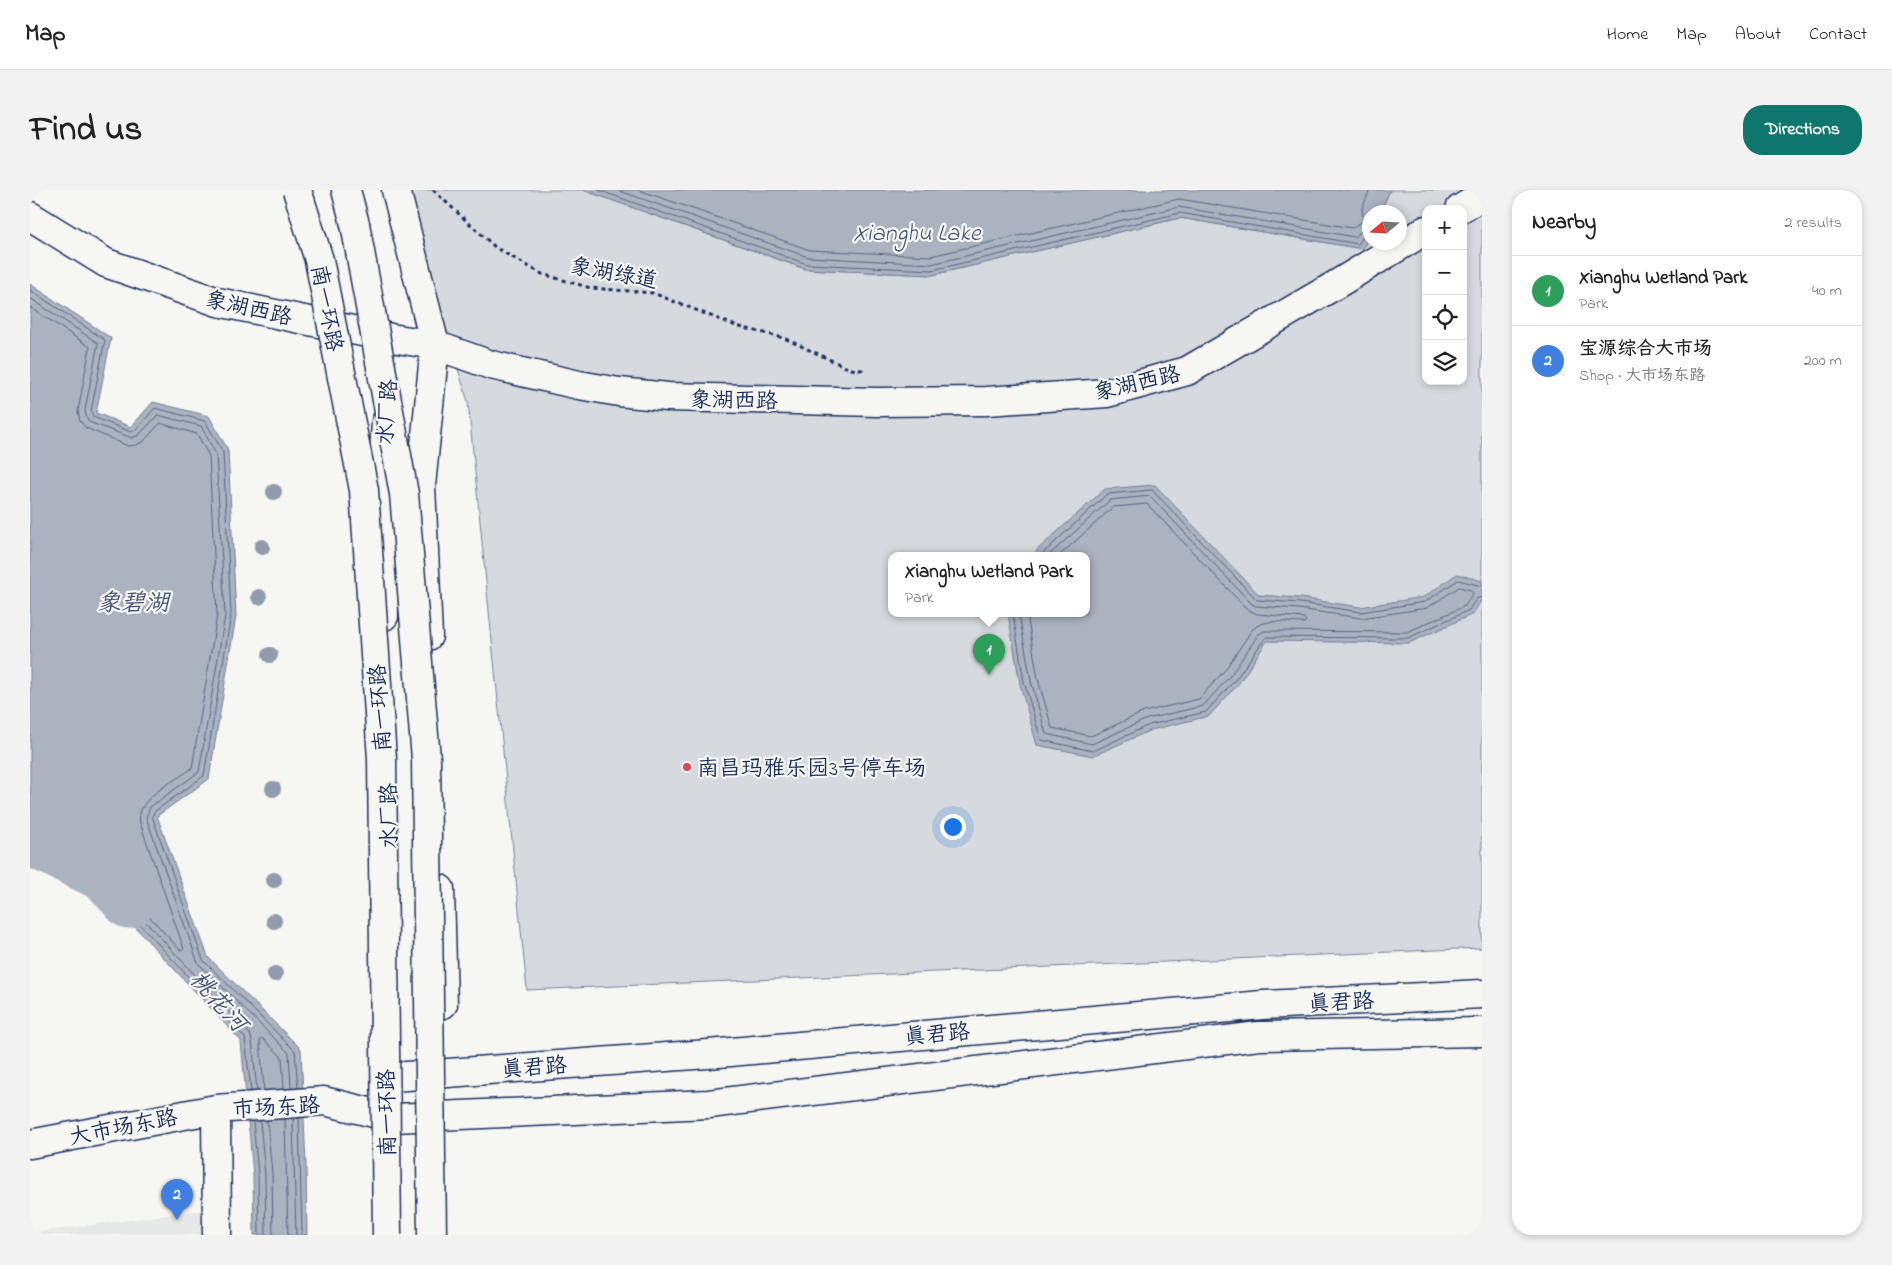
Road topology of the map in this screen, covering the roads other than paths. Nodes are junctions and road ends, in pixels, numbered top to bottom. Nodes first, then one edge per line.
1 (297, 190) edge
2 (346, 190) edge
3 (396, 190) edge
4 (1482, 196) edge
5 (1467, 205) edge
6 (30, 216) edge
7 (1422, 232) edge
8 (391, 338) junction
9 (435, 345) junction
10 (1482, 994) edge
11 (1482, 1032) edge
12 (443, 1073) junction
13 (392, 1077) junction
14 (216, 1109) junction
15 (444, 1116) junction
16 (394, 1118) junction
17 (30, 1144) edge
18 (216, 1235) edge
19 (387, 1235) edge
20 (395, 1235) edge
21 (432, 1235) edge
22 (444, 1235) edge

1 - 19 main road, 南一环路, bridge
2 - 21 main road, 南一环路, bridge
3 - 9 main road, 水厂路
4 - 5 main road
6 - 8 main road, 象湖西路
7 - 9 main road, 象湖西路
8 - 9 main road, 象湖西路
8 - 13 main road, 水厂路
9 - 12 main road, 水厂路
10 - 12 main road, 真君路
11 - 15 main road, 真君路
12 - 13 main road, 真君路
12 - 15 main road, 水厂路
13 - 16 main road, 水厂路
14 - 16 main road, 市场东路
14 - 17 main road, 大市场东路
14 - 18 main road
15 - 16 main road, 真君路
15 - 22 main road, 水厂路
16 - 20 main road, 水厂路

